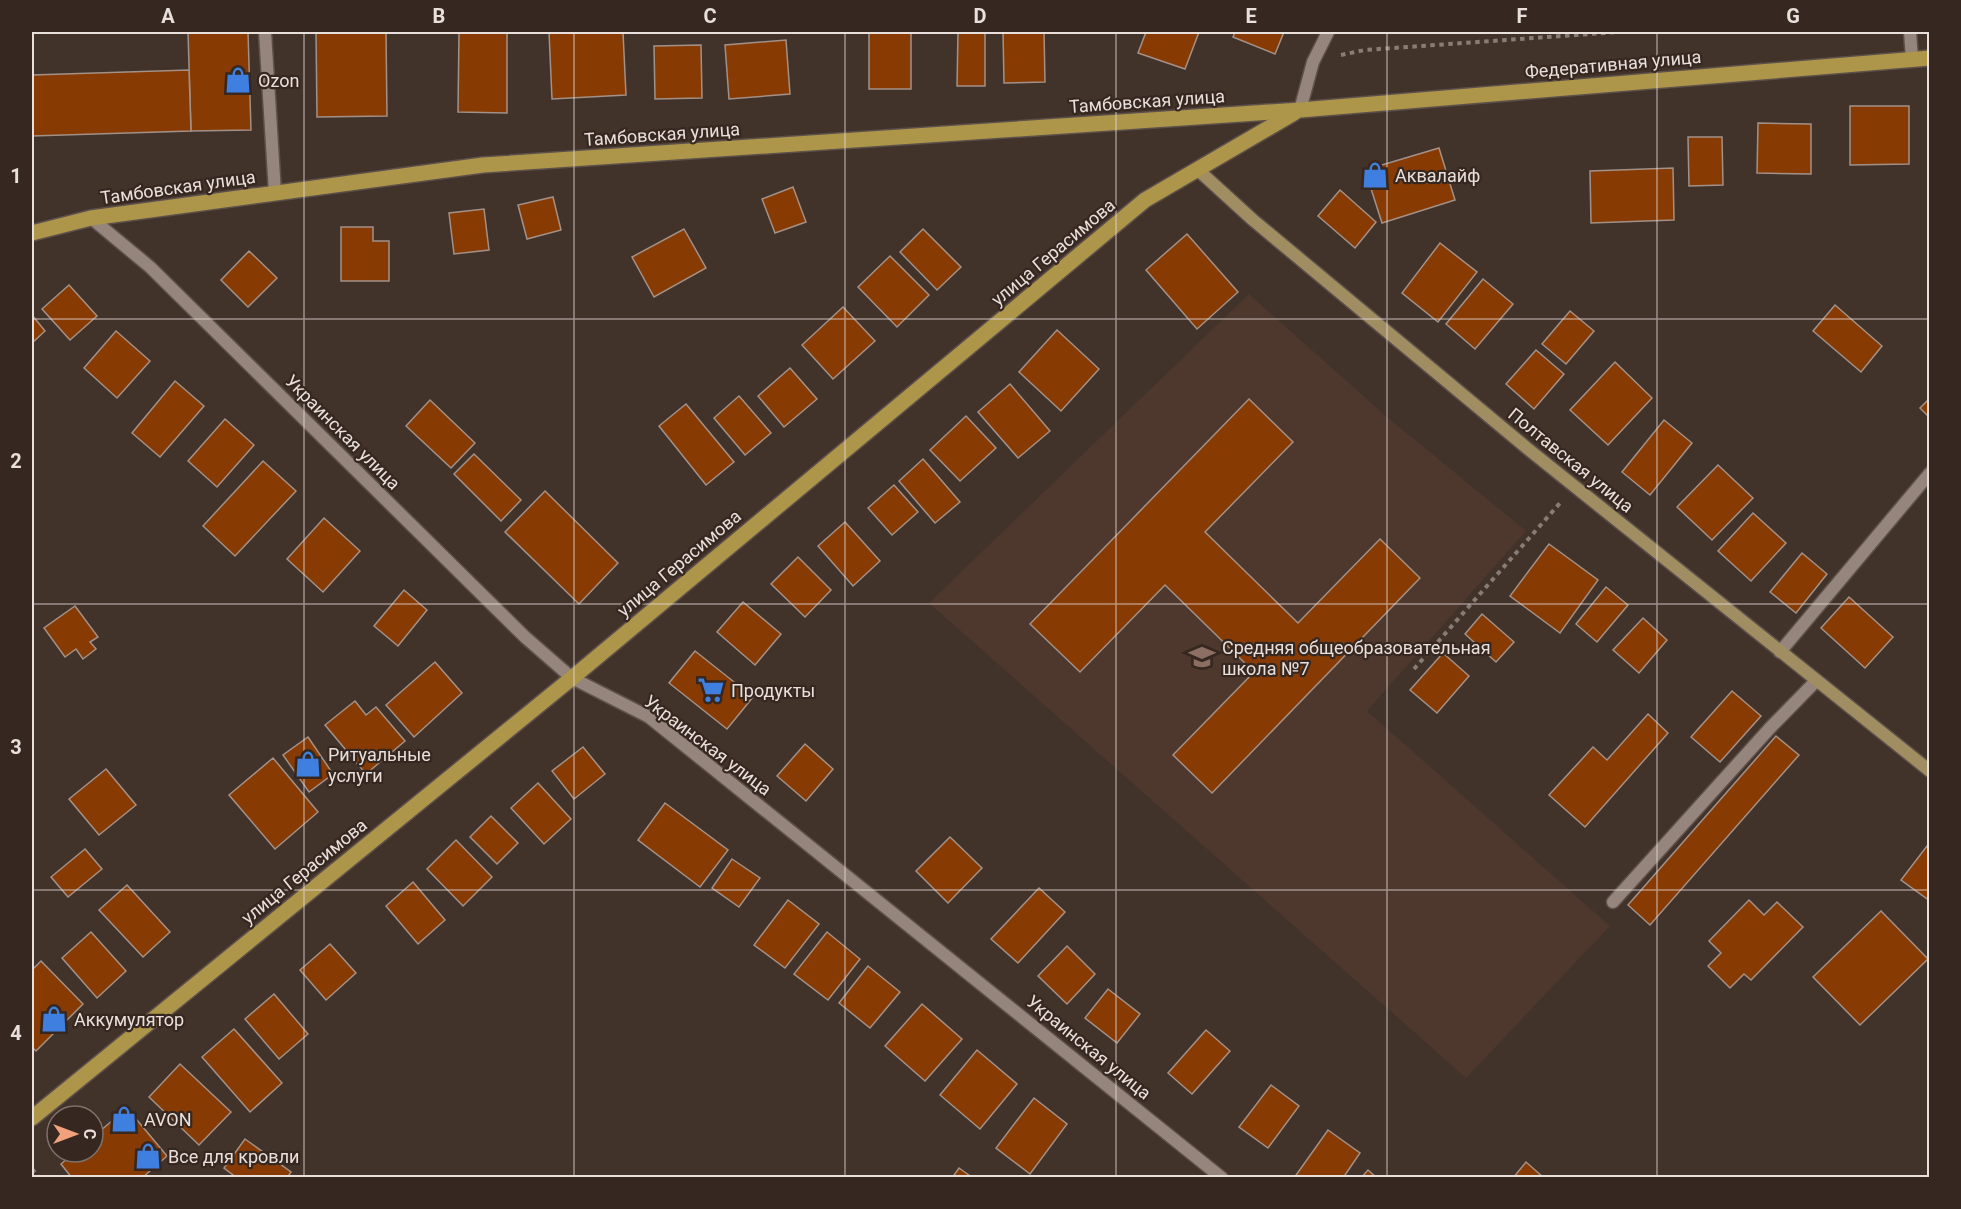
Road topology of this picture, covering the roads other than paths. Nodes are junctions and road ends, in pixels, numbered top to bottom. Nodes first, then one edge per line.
1 (265, 32) edge
2 (1328, 32) edge
3 (1910, 32) edge
4 (1929, 57) edge
5 (1912, 59) junction
6 (1300, 110) junction
7 (1197, 169) junction
8 (275, 194) junction
9 (91, 218) junction
10 (32, 233) edge
11 (1929, 472) edge
12 (1780, 652) junction
13 (572, 678) junction
14 (1816, 681) junction
15 (1929, 771) edge
16 (1613, 902) dead end
17 (32, 1118) edge
18 (1222, 1178) edge

1 - 8 street
2 - 6 street
3 - 5 street
4 - 5 main road, Федеративная улица
5 - 6 main road, Федеративная улица
6 - 7 main road, улица Герасимова
6 - 8 main road, Тамбовская улица
7 - 12 street, Полтавская улица
7 - 13 main road, улица Герасимова
8 - 9 main road, Тамбовская улица
9 - 10 main road, Тамбовская улица
9 - 13 street, Украинская улица
11 - 12 street
12 - 14 street, Полтавская улица
13 - 17 main road, улица Герасимова
13 - 18 street, Украинская улица
14 - 15 street, Полтавская улица
14 - 16 street

